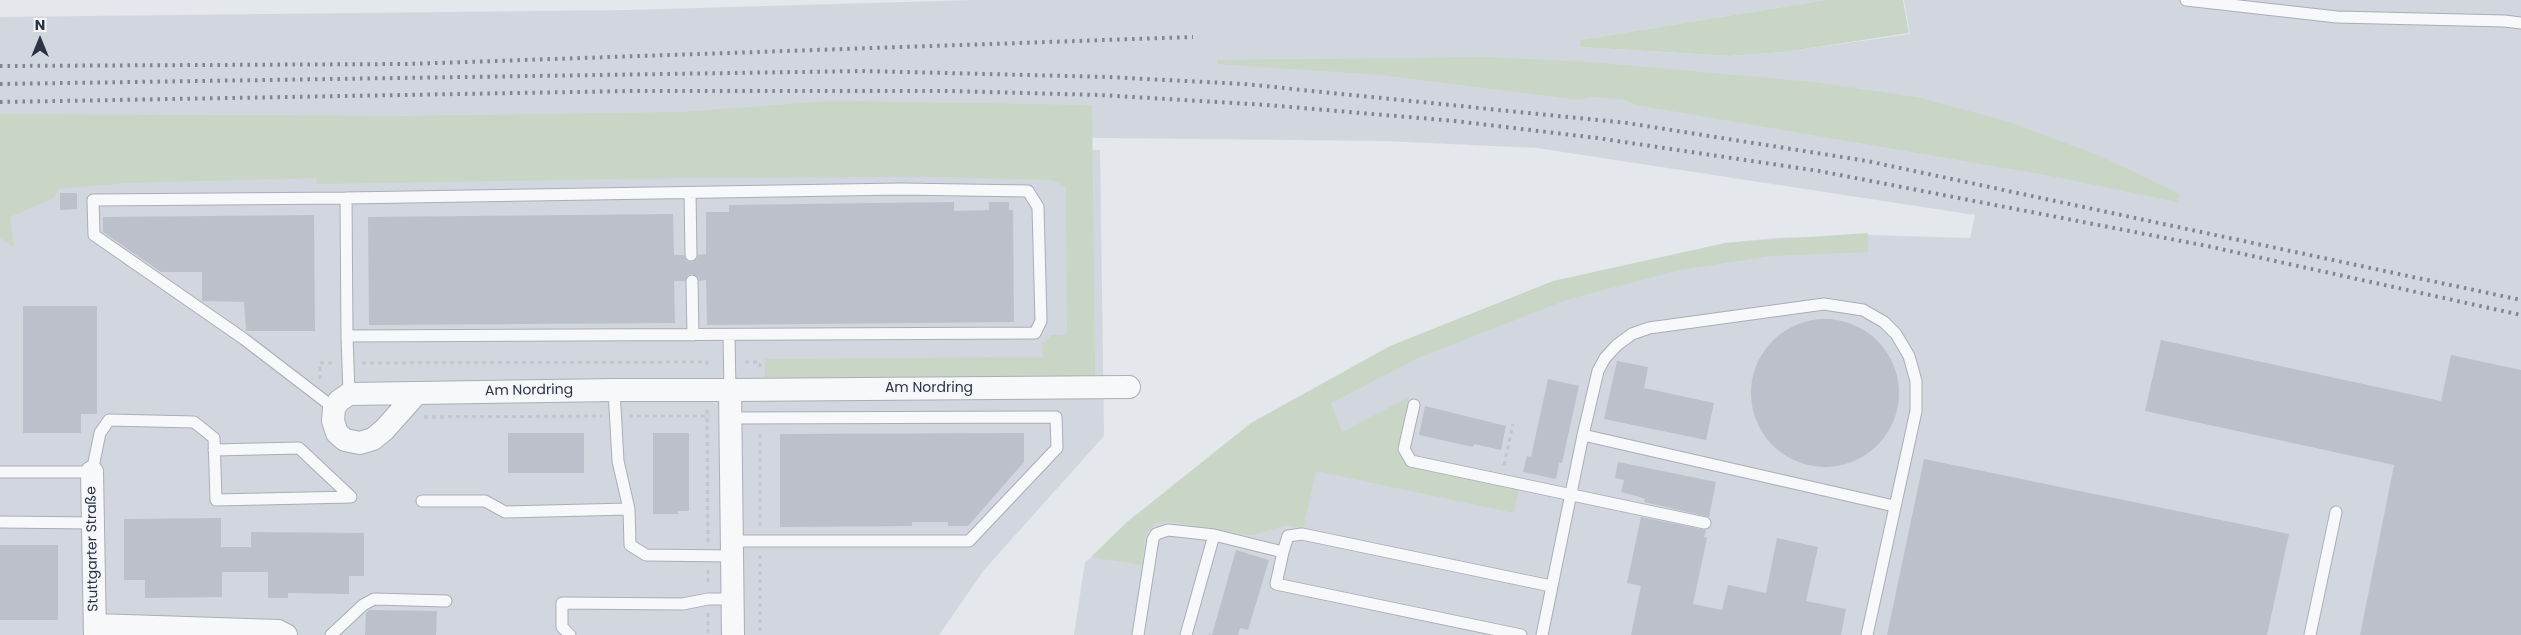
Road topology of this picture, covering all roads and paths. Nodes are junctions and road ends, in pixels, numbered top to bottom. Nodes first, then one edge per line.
1 (2186, 0) edge
2 (2521, 23) edge
3 (690, 193) junction
4 (346, 198) junction
5 (691, 255) dead end
6 (692, 281) dead end
7 (693, 335) junction
8 (347, 336) junction
9 (729, 336) junction
10 (707, 362) junction
11 (729, 362) junction
12 (348, 364) junction
13 (1129, 387) dead end
14 (614, 390) junction
15 (707, 390) junction
16 (730, 390) junction
17 (760, 390) junction
18 (417, 393) junction
19 (334, 400) junction
20 (1414, 405) dead end
21 (418, 416) dead end
22 (615, 416) junction
23 (707, 416) junction
24 (730, 417) junction
25 (760, 418) junction
26 (1513, 424) dead end
27 (1583, 435) junction
28 (214, 450) junction
29 (0, 472) edge
30 (92, 472) junction
31 (1501, 480) junction
32 (1570, 494) junction
33 (422, 501) dead end
34 (1894, 506) junction
35 (629, 509) junction
36 (2336, 512) dead end
37 (0, 522) edge
38 (93, 523) junction
39 (1705, 523) dead end
40 (1214, 535) junction
41 (760, 541) junction
42 (732, 548) junction
43 (1283, 552) junction
44 (708, 556) junction
45 (1551, 586) junction
46 (708, 599) junction
47 (733, 599) junction
48 (446, 601) dead end
49 (95, 630) edge
50 (286, 635) edge
51 (331, 635) edge
52 (570, 635) edge
53 (708, 635) edge
54 (734, 635) edge
55 (760, 635) edge
56 (1138, 635) edge
57 (1186, 635) edge
58 (1521, 635) edge
59 (1542, 635) edge
60 (1867, 635) edge
61 (2310, 635) edge

1 - 2 lane
3 - 4 lane
3 - 5 lane
3 - 9 lane
4 - 8 lane
4 - 19 lane
6 - 7 lane
7 - 8 lane
7 - 9 lane
8 - 12 lane
9 - 11 lane
10 - 11 path
10 - 12 path
10 - 15 path
11 - 16 lane
11 - 17 path
12 - 19 lane
12 - 19 path
13 - 17 street, Am Nordring
14 - 15 street, Am Nordring
14 - 18 street, Am Nordring
14 - 22 lane
15 - 16 street, Am Nordring
15 - 23 path
16 - 17 street, Am Nordring
16 - 24 street
18 - 19 street, Am Nordring
18 - 19 street
20 - 31 lane
21 - 22 path
22 - 23 path
22 - 35 lane
23 - 24 path
23 - 44 path
24 - 25 lane
24 - 42 street
25 - 41 path
25 - 41 lane
26 - 31 path
27 - 32 lane
27 - 34 lane
27 - 34 lane
28 - 28 lane
28 - 30 lane
29 - 30 lane
30 - 38 street, Stuttgarter Straße
31 - 32 lane
32 - 39 lane
32 - 45 lane
33 - 35 lane
34 - 60 lane
35 - 44 lane
36 - 61 lane
37 - 38 lane
38 - 49 street, Stuttgarter Straße
40 - 43 lane
40 - 56 lane
40 - 57 lane
41 - 42 lane
41 - 55 path
42 - 44 lane
42 - 47 street
43 - 45 lane
43 - 58 lane
44 - 46 path
45 - 59 lane
46 - 47 lane
46 - 52 lane
46 - 53 path
47 - 54 street
48 - 51 lane
49 - 50 street, Stuttgarter Straße

